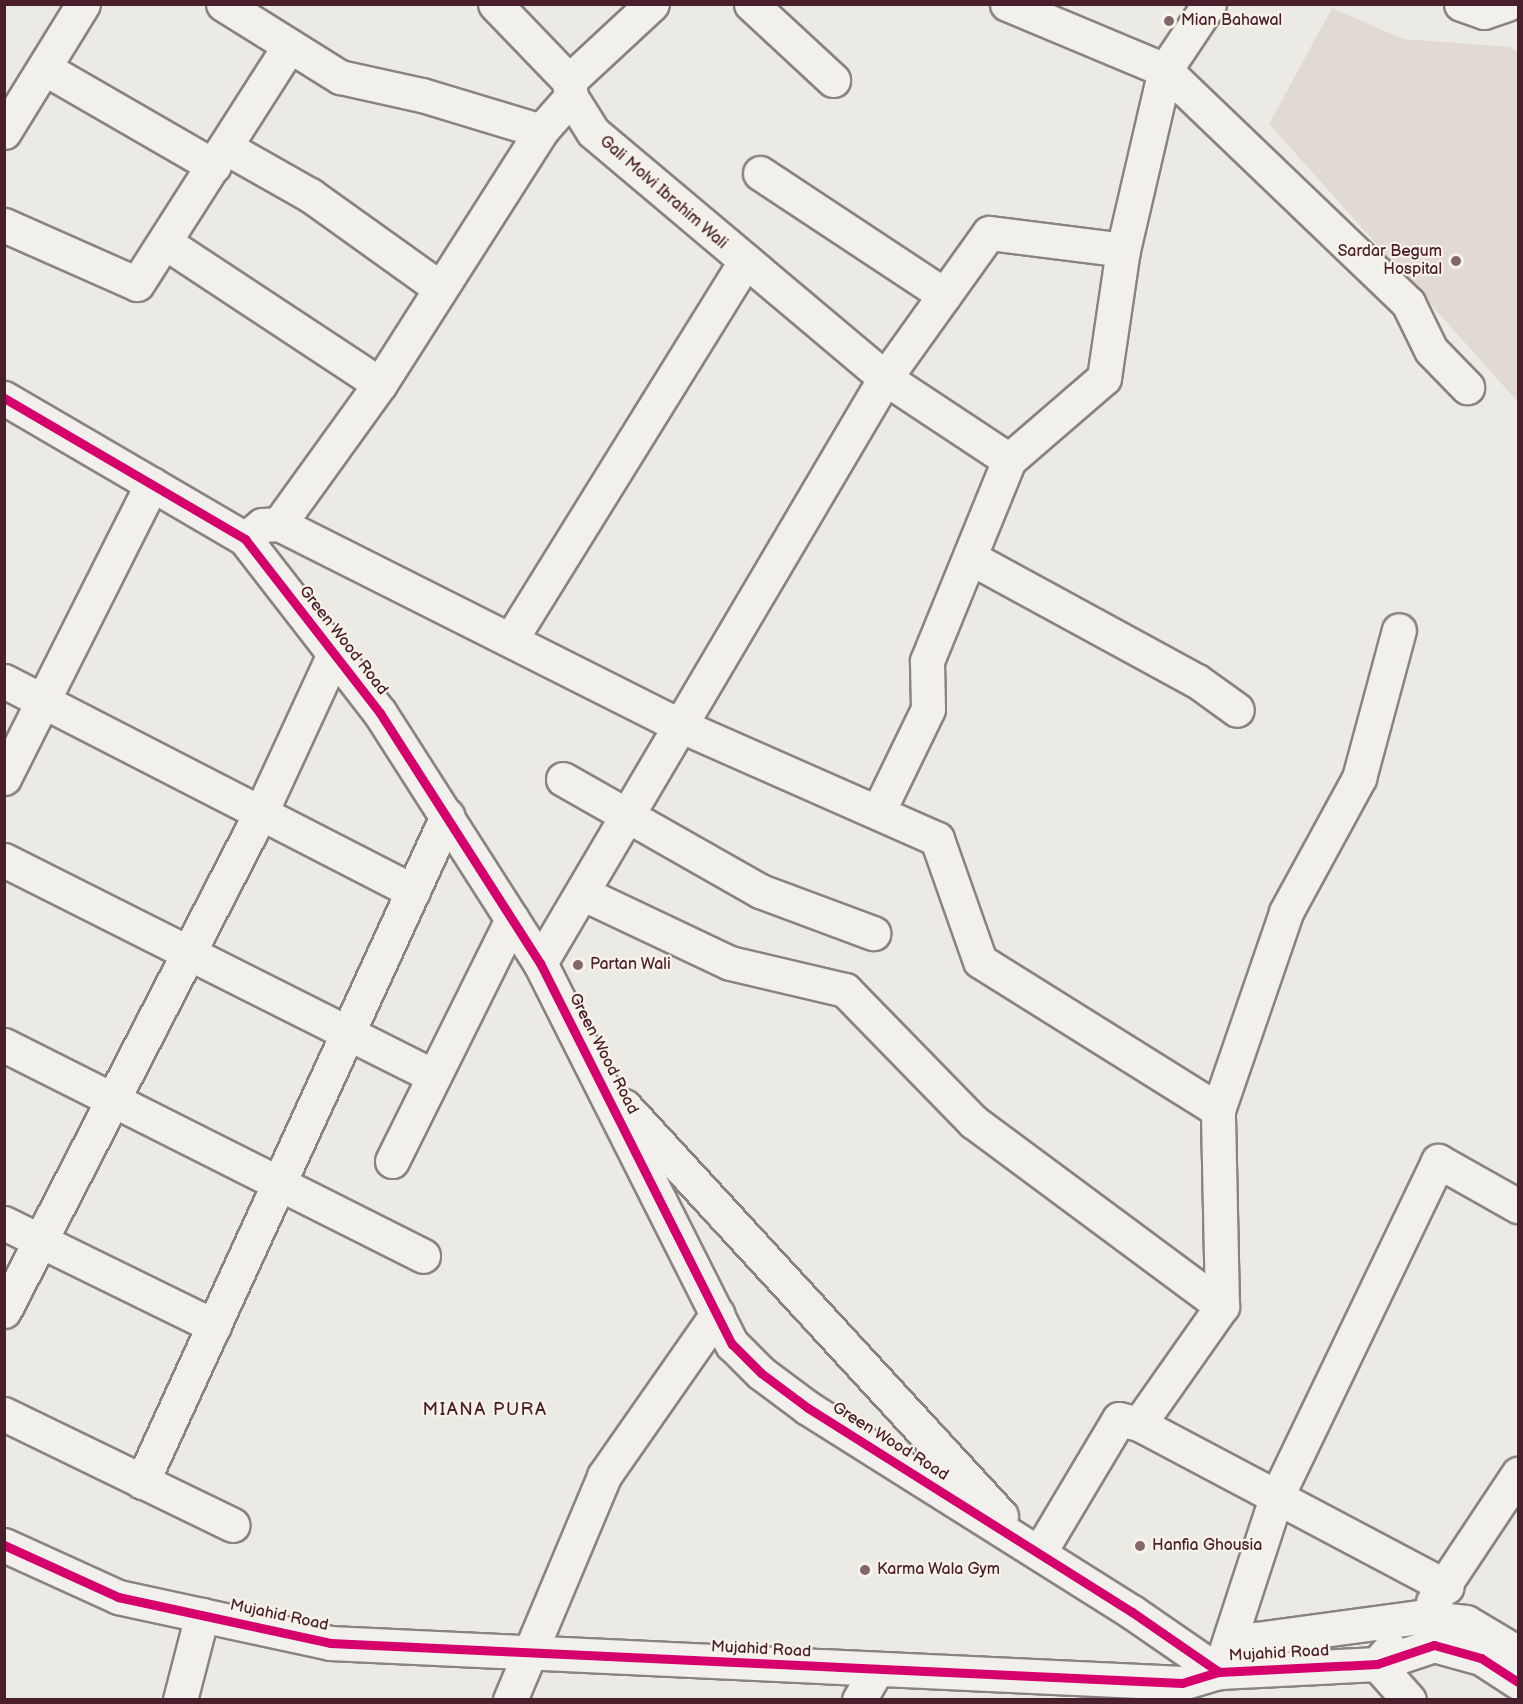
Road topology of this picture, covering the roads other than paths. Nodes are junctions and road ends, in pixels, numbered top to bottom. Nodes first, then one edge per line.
1 (82, 4) edge
2 (223, 4) edge
3 (495, 4) edge
4 (652, 4) edge
5 (751, 4) edge
6 (1007, 4) edge
7 (1209, 4) edge
8 (1461, 4) edge
9 (1507, 5) edge
10 (1518, 13) edge
11 (289, 46) junction
12 (44, 68) junction
13 (1165, 70) junction
14 (833, 80) dead end
15 (570, 89) junction
16 (541, 131) junction
17 (4, 132) edge
18 (220, 157) junction
19 (760, 173) dead end
20 (4, 225) edge
21 (166, 243) junction
22 (1123, 250) junction
23 (744, 263) junction
24 (440, 288) junction
25 (944, 295) junction
26 (885, 378) junction
27 (380, 384) junction
28 (1467, 387) dead end
29 (7, 406) edge
30 (1009, 460) junction
31 (152, 484) junction
32 (279, 524) junction
33 (245, 539) junction
34 (971, 558) junction
35 (1399, 630) dead end
36 (512, 639) junction
37 (334, 654) junction
38 (4, 681) edge
39 (43, 702) junction
40 (1237, 710) dead end
41 (679, 725) junction
42 (4, 778) edge
43 (563, 779) dead end
44 (261, 812) junction
45 (878, 812) junction
46 (447, 816) junction
47 (628, 817) junction
48 (4, 861) edge
49 (413, 891) junction
50 (584, 894) junction
51 (512, 919) junction
52 (873, 933) dead end
53 (189, 952) junction
54 (540, 963) junction
55 (348, 1032) junction
56 (4, 1045) edge
57 (434, 1076) junction
58 (598, 1078) junction
59 (112, 1101) junction
60 (1218, 1110) junction
61 (392, 1161) dead end
62 (279, 1183) junction
63 (1518, 1206) edge
64 (4, 1223) edge
65 (40, 1241) junction
66 (423, 1256) dead end
67 (1222, 1306) junction
68 (4, 1311) edge
69 (717, 1314) junction
70 (214, 1326) junction
71 (4, 1414) edge
72 (1139, 1424) junction
73 (1518, 1474) edge
74 (142, 1482) junction
75 (1276, 1498) junction
76 (233, 1525) dead end
77 (4, 1545) edge
78 (1035, 1550) junction
79 (1447, 1587) junction
80 (202, 1615) junction
81 (1419, 1617) junction
82 (528, 1653) junction
83 (1518, 1653) edge
84 (1377, 1664) junction
85 (876, 1671) junction
86 (1219, 1672) junction
87 (1518, 1682) edge
88 (180, 1700) edge
89 (510, 1700) edge
90 (859, 1700) edge
91 (1192, 1700) edge
92 (1409, 1700) edge

1 - 12 street
2 - 11 street
3 - 15 street, Gali Molvi Ibrahim Wali
4 - 15 street
5 - 14 street
6 - 13 street
7 - 13 street
8 - 9 street
9 - 10 street
11 - 16 street
11 - 18 street
12 - 17 street
12 - 18 street
13 - 22 street
13 - 28 street
15 - 16 street
15 - 23 street, Gali Molvi Ibrahim Wali
16 - 24 street
18 - 21 street
18 - 24 street
19 - 25 street
20 - 21 street
21 - 27 street
22 - 25 street
22 - 30 street
23 - 26 street, Gali Molvi Ibrahim Wali
23 - 36 street
24 - 27 street
25 - 26 street
26 - 30 street, Gali Molvi Ibrahim Wali
26 - 41 street
27 - 32 street
29 - 31 street, Green Wood Road
30 - 34 street
31 - 33 street, Green Wood Road
31 - 39 street
32 - 33 street
32 - 36 street
33 - 37 street, Green Wood Road
34 - 40 street
34 - 45 street
35 - 60 street
36 - 41 street
37 - 44 street
37 - 46 street, Green Wood Road
38 - 39 street
39 - 42 street
39 - 44 street
41 - 45 street
41 - 47 street
43 - 47 street
44 - 49 street
44 - 53 street
45 - 60 street
46 - 49 street
46 - 51 street, Green Wood Road
47 - 50 street
47 - 52 street
48 - 53 street
49 - 55 street
50 - 54 street
50 - 67 street
51 - 54 street, Green Wood Road
51 - 57 street
53 - 55 street
53 - 59 street
54 - 58 street, Green Wood Road
55 - 57 street
55 - 62 street
56 - 59 street
57 - 61 street
58 - 69 street, Green Wood Road
58 - 78 street
59 - 62 street
59 - 65 street
60 - 67 street
62 - 66 street
62 - 70 street
63 - 75 street
64 - 65 street
65 - 68 street
65 - 70 street
67 - 72 street
69 - 78 street, Green Wood Road
69 - 82 street
70 - 74 street
71 - 74 street
72 - 75 street
72 - 78 street
73 - 79 street
74 - 76 street
75 - 79 street
75 - 86 street
77 - 80 street, Mujahid Road
78 - 86 street, Green Wood Road
79 - 81 street
80 - 82 street, Mujahid Road
80 - 88 street
81 - 83 street
81 - 84 street
81 - 86 street
82 - 85 street, Mujahid Road
82 - 89 street
84 - 86 street, Mujahid Road
84 - 87 street, Mujahid Road
84 - 92 street
85 - 86 street, Mujahid Road
85 - 90 street
86 - 91 street

